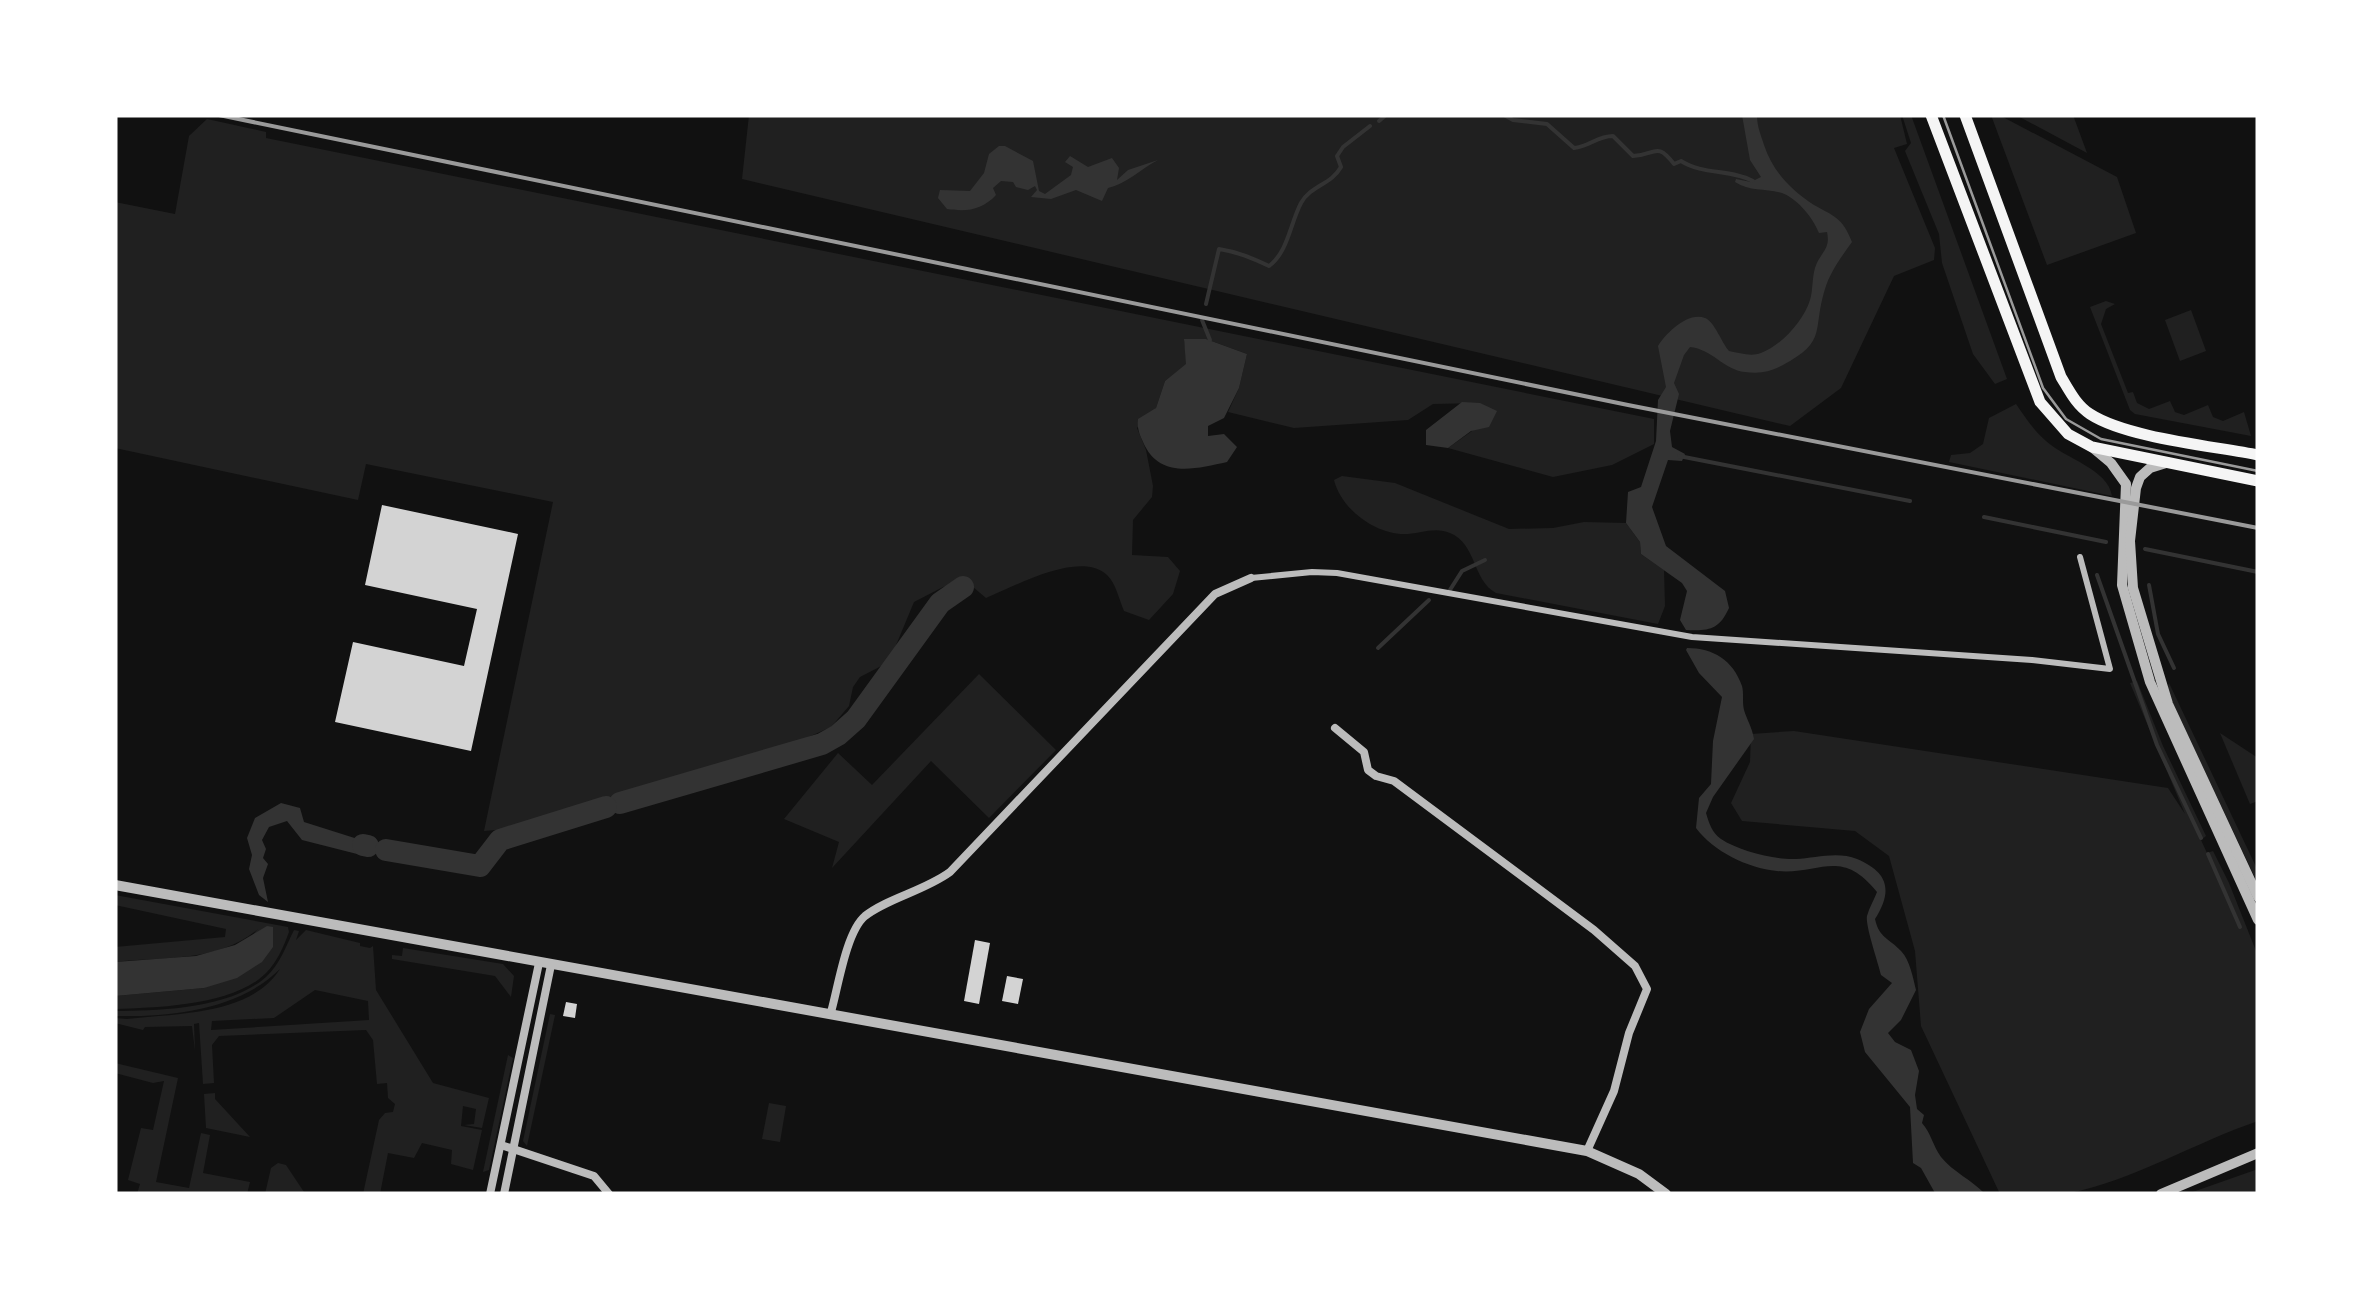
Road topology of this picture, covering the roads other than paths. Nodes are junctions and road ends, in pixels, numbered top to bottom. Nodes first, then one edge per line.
1 (1931, 115) edge
2 (1966, 115) edge
3 (2092, 447) junction
4 (2258, 455) edge
5 (2167, 463) junction
6 (2258, 480) edge
7 (2131, 486) junction
8 (2080, 557) dead end
9 (1251, 578) joint
10 (1335, 728) dead end
11 (115, 885) edge
12 (2258, 897) edge
13 (2258, 920) edge
14 (545, 964) junction
15 (831, 1012) junction
16 (500, 1145) junction
17 (514, 1149) junction
18 (1587, 1152) junction
19 (2258, 1153) edge
20 (490, 1194) edge
21 (504, 1194) edge
22 (609, 1194) edge
23 (1666, 1194) edge
24 (2161, 1194) edge

1 - 3 main road
2 - 4 main road
3 - 5 main road
3 - 7 street
5 - 6 main road
5 - 7 street
7 - 12 street
7 - 13 street
8 - 9 street
9 - 15 street
10 - 18 street
11 - 14 street
14 - 15 street
14 - 16 street
14 - 17 street
15 - 18 street
16 - 17 street
16 - 20 street
17 - 21 street
17 - 22 street
18 - 23 street
19 - 24 street

